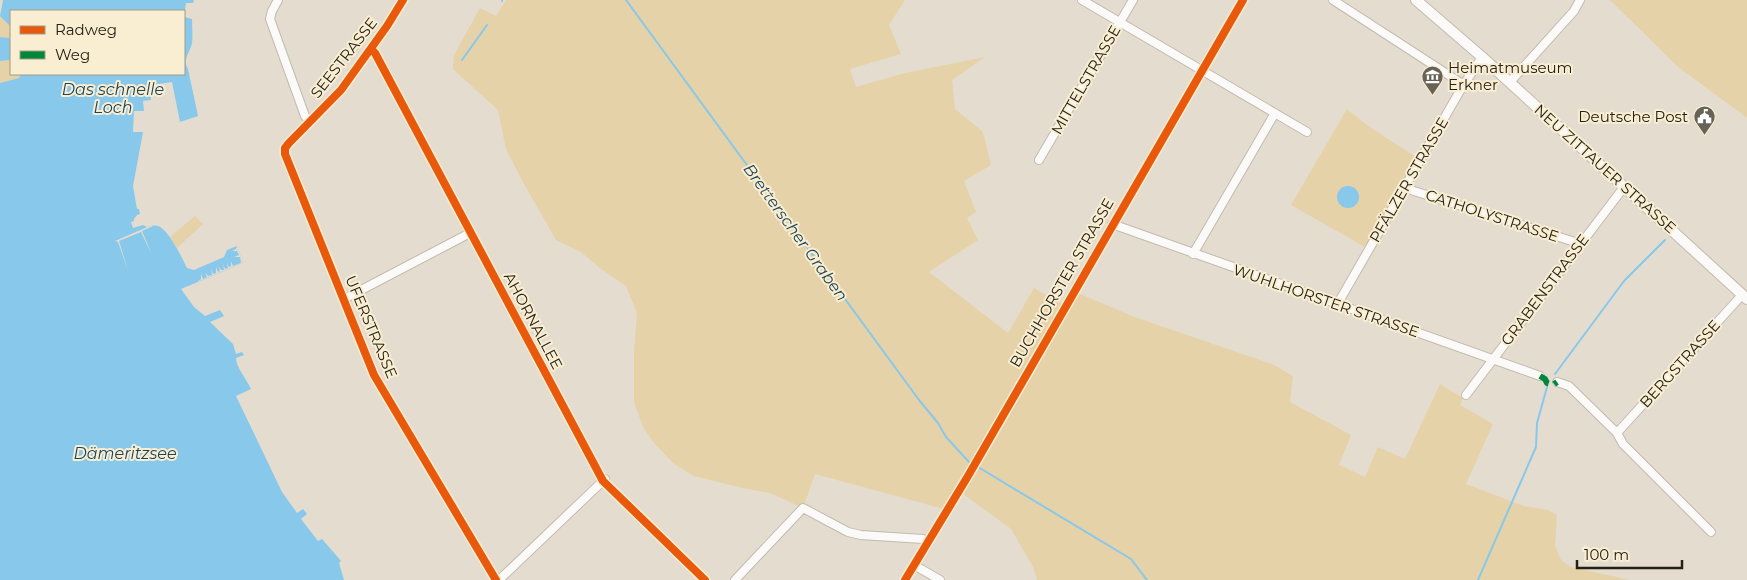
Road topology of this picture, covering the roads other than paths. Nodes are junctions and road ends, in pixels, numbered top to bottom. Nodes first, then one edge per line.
1 (278, 0) edge
2 (403, 0) edge
3 (1082, 0) edge
4 (1133, 0) edge
5 (1243, 0) edge
6 (1333, 0) edge
7 (1416, 0) edge
8 (1580, 0) edge
9 (1120, 22) junction
10 (371, 49) junction
11 (1482, 57) junction
12 (1202, 71) junction
13 (1510, 82) junction
14 (1464, 85) junction
15 (1275, 113) junction
16 (310, 122) junction
17 (1307, 132) dead end
18 (284, 154) joint
19 (1039, 160) dead end
20 (1405, 187) junction
21 (1624, 187) junction
22 (1112, 224) junction
23 (470, 233) junction
24 (1579, 245) junction
25 (1194, 254) junction
26 (1745, 297) edge
27 (344, 299) junction
28 (1337, 305) junction
29 (1493, 359) junction
30 (1540, 376) dead end
31 (1557, 382) dead end
32 (1466, 395) dead end
33 (1617, 434) junction
34 (605, 480) junction
35 (1711, 532) dead end
36 (928, 542) junction
37 (914, 565) junction
38 (498, 580) edge
39 (705, 580) edge
40 (735, 580) edge
41 (905, 580) edge
42 (940, 580) edge

1 - 16 street
2 - 10 street, SEESTRASSE
3 - 9 street
4 - 9 street, MITTELSTRASSE
5 - 12 street, BUCHHORSTER STRASSE
6 - 14 street
7 - 11 main road, NEU ZITTAUER STRASSE
8 - 13 street
9 - 12 street
9 - 19 street, MITTELSTRASSE
10 - 16 street, SEESTRASSE
10 - 23 street, AHORNALLEE
11 - 13 main road, NEU ZITTAUER STRASSE
11 - 14 street, PFÄLZER STRASSE
12 - 15 street
12 - 22 street, BUCHHORSTER STRASSE
13 - 21 main road, NEU ZITTAUER STRASSE
14 - 20 street, PFÄLZER STRASSE
15 - 17 street
15 - 25 street
16 - 18 street, SEESTRASSE
18 - 27 street, UFERSTRASSE
20 - 24 street, CATHOLYSTRASSE
20 - 28 street, PFÄLZER STRASSE
21 - 24 street, GRABENSTRASSE
21 - 26 main road, NEU ZITTAUER STRASSE
22 - 25 street, WUHLHORSTER STRASSE
22 - 36 street, BUCHHORSTER STRASSE
23 - 27 street
23 - 34 street, AHORNALLEE
24 - 29 street, GRABENSTRASSE
25 - 28 street, WUHLHORSTER STRASSE
26 - 33 street, BERGSTRASSE
27 - 38 street, UFERSTRASSE
28 - 29 street, WUHLHORSTER STRASSE
29 - 30 street, WUHLHORSTER STRASSE
29 - 32 street, GRABENSTRASSE
31 - 33 street
33 - 35 street
34 - 38 street
34 - 39 street, AHORNALLEE
36 - 37 street, BUCHHORSTER STRASSE
36 - 40 street
37 - 41 street, BUCHHORSTER STRASSE
37 - 42 street

